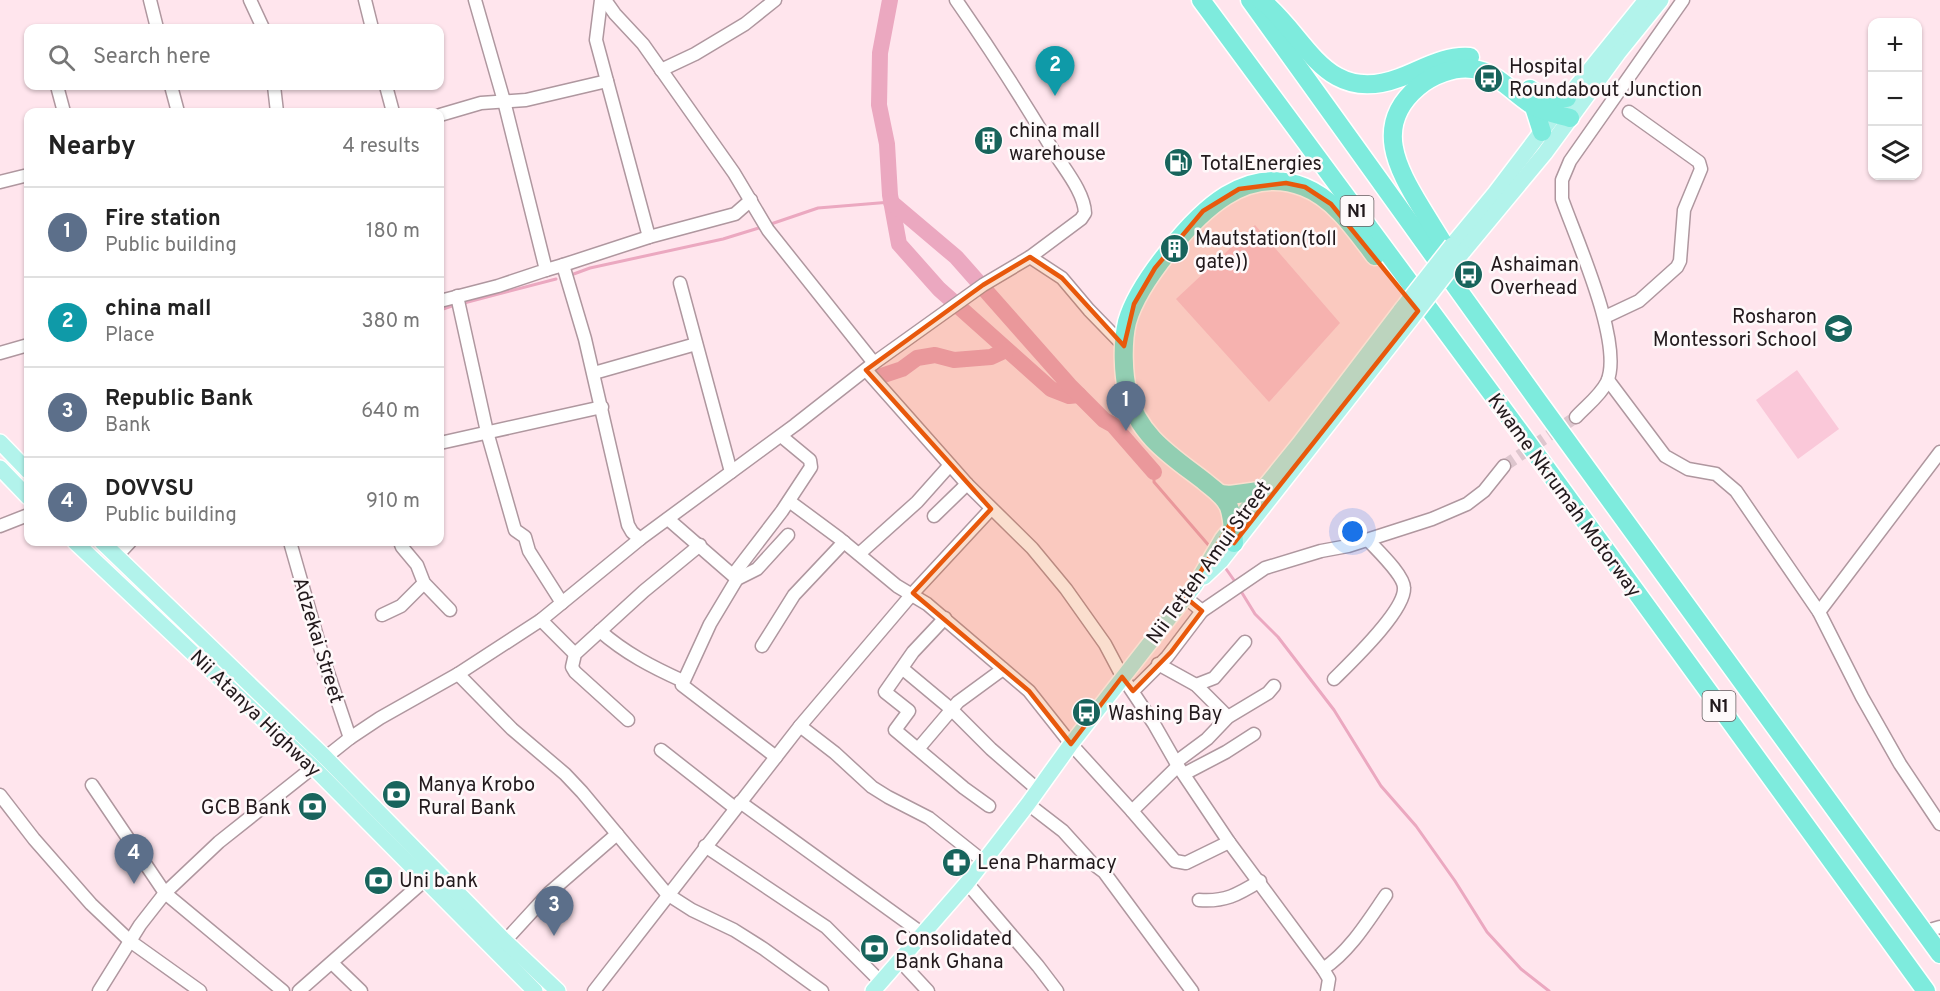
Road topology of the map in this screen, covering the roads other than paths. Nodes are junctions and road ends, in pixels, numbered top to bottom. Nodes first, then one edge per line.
1 (150, 0) edge
2 (250, 0) edge
3 (364, 0) edge
4 (475, 0) edge
5 (603, 0) edge
6 (775, 0) edge
7 (956, 0) edge
8 (1202, 0) edge
9 (1250, 0) edge
10 (1261, 0) edge
11 (1646, 0) edge
12 (1661, 0) edge
13 (1683, 0) edge
14 (156, 24) edge
15 (261, 24) edge
16 (371, 24) edge
17 (661, 70) junction
18 (607, 81) junction
19 (58, 90) edge
20 (172, 90) edge
21 (274, 90) edge
22 (387, 90) edge
23 (1568, 98) junction
24 (504, 101) junction
25 (1534, 106) junction
26 (63, 108) edge
27 (177, 108) edge
28 (277, 108) edge
29 (392, 108) edge
30 (1629, 112) dead end
31 (444, 114) edge
32 (1563, 116) junction
33 (1542, 132) junction
34 (24, 176) edge
35 (0, 183) edge
36 (751, 200) junction
37 (649, 237) junction
38 (1457, 249) junction
39 (1030, 257) junction
40 (563, 265) junction
41 (546, 270) junction
42 (680, 284) dead end
43 (456, 296) junction
44 (444, 300) edge
45 (1406, 314) junction
46 (1605, 317) junction
47 (696, 344) junction
48 (24, 346) edge
49 (1124, 346) junction
50 (0, 353) edge
51 (870, 366) junction
52 (594, 373) junction
53 (1608, 380) junction
54 (1538, 401) junction
55 (602, 407) junction
56 (1576, 417) tunnel mouth
57 (1512, 422) junction
58 (488, 432) junction
59 (781, 436) junction
60 (0, 442) edge
61 (444, 442) edge
62 (1940, 452) edge
63 (950, 465) junction
64 (1504, 466) tunnel mouth
65 (24, 467) edge
66 (0, 468) edge
67 (731, 472) junction
68 (967, 484) junction
69 (1259, 492) junction
70 (24, 493) edge
71 (1220, 494) junction
72 (789, 501) junction
73 (991, 509) junction
74 (934, 516) dead end
75 (24, 517) edge
76 (668, 519) junction
77 (0, 526) edge
78 (1233, 534) junction
79 (788, 535) dead end
80 (640, 539) junction
81 (1368, 540) junction
82 (844, 542) junction
83 (699, 545) junction
84 (79, 546) edge
85 (106, 546) edge
86 (126, 546) edge
87 (291, 546) edge
88 (402, 546) edge
89 (859, 554) junction
90 (117, 556) junction
91 (735, 577) junction
92 (424, 583) junction
93 (913, 593) junction
94 (1185, 597) junction
95 (562, 603) junction
96 (450, 610) dead end
97 (1202, 611) junction
98 (1819, 612) junction
99 (382, 615) dead end
100 (945, 618) junction
101 (541, 620) junction
102 (600, 631) junction
103 (1245, 642) dead end
104 (762, 646) dead end
105 (575, 654) junction
106 (1158, 664) junction
107 (903, 669) junction
108 (1003, 669) junction
109 (458, 674) junction
110 (1122, 676) junction
111 (1334, 679) dead end
112 (683, 681) junction
113 (1196, 685) junction
114 (1274, 686) dead end
115 (1133, 691) junction
116 (951, 709) junction
117 (1228, 717) junction
118 (628, 720) dead end
119 (800, 726) junction
120 (1254, 734) dead end
121 (350, 738) junction
122 (1071, 744) junction
123 (918, 749) junction
124 (661, 750) dead end
125 (776, 757) junction
126 (326, 758) junction
127 (1180, 767) junction
128 (314, 768) junction
129 (92, 785) dead end
130 (1037, 789) junction
131 (0, 795) edge
132 (1028, 804) junction
133 (737, 805) junction
134 (989, 806) dead end
135 (1132, 811) junction
136 (1940, 824) edge
137 (617, 834) junction
138 (1229, 842) junction
139 (705, 846) junction
140 (983, 861) junction
141 (425, 880) junction
142 (1260, 881) junction
143 (967, 883) junction
144 (165, 893) junction
145 (667, 894) junction
146 (1386, 895) dead end
147 (1198, 900) dead end
148 (1931, 929) edge
149 (923, 934) junction
150 (130, 941) junction
151 (505, 941) junction
152 (1940, 954) edge
153 (900, 961) junction
154 (332, 963) junction
155 (1323, 969) junction
156 (877, 986) edge
157 (530, 989) edge
158 (99, 991) edge
159 (200, 991) edge
160 (283, 991) edge
161 (299, 991) edge
162 (361, 991) edge
163 (558, 991) edge
164 (594, 991) edge
165 (822, 991) edge
166 (928, 991) edge
167 (1057, 991) edge
168 (1192, 991) edge
169 (1328, 991) edge
170 (1926, 991) edge

1 - 14 street
2 - 15 street
3 - 16 street
4 - 24 street
5 - 17 street
5 - 18 street
6 - 17 street
7 - 39 street
8 - 57 highway, Kwame Nkrumah Motorway / N1
9 - 54 highway, Kwame Nkrumah Motorway / N1
10 - 23 highway
11 - 23 main road
12 - 32 main road
13 - 46 street
17 - 36 street
18 - 24 street
18 - 37 street
19 - 26 street
20 - 27 street
21 - 28 street
22 - 29 street
23 - 32 main road
24 - 31 street
24 - 41 street
25 - 32 highway
25 - 33 highway
25 - 54 highway
30 - 46 street
32 - 33 main road, Nii Tetteh Amui Street
32 - 38 main road
33 - 38 main road, Nii Tetteh Amui Street
34 - 35 street
36 - 37 street
36 - 51 street
37 - 40 street
38 - 45 main road, Nii Tetteh Amui Street, bridge
39 - 49 street
39 - 51 street
40 - 41 street
40 - 52 street
41 - 43 street
42 - 47 street
43 - 44 street
43 - 58 street
45 - 69 main road, Nii Tetteh Amui Street
45 - 78 main road
46 - 53 street
47 - 52 street
47 - 67 street
48 - 50 street
49 - 57 highway
49 - 71 highway
51 - 59 street
51 - 63 street
52 - 55 street
53 - 56 street
53 - 98 street
54 - 148 highway, Kwame Nkrumah Motorway / N1
55 - 58 street
55 - 80 street
57 - 170 highway, Kwame Nkrumah Motorway / N1
58 - 61 street
58 - 95 street
59 - 67 street
59 - 72 street
60 - 65 main road
62 - 98 street
63 - 68 street
63 - 89 street
64 - 81 street
66 - 70 main road
67 - 76 street
68 - 73 street
68 - 74 street
69 - 71 highway
69 - 78 main road, Nii Tetteh Amui Street
71 - 78 highway
72 - 82 street
72 - 91 street
73 - 93 street
73 - 110 street
75 - 77 street
76 - 80 street
76 - 83 street
78 - 94 main road, Nii Tetteh Amui Street
79 - 91 street
80 - 95 street
81 - 97 street
81 - 111 street
82 - 89 street
82 - 104 street
83 - 91 street
83 - 102 street
84 - 128 main road, Nii Atanya Highway
85 - 90 main road
86 - 90 street
87 - 121 street, Adzekai Street
88 - 92 street
89 - 93 street
90 - 126 main road
91 - 112 street
92 - 96 street
92 - 99 street
93 - 100 street
93 - 119 street
94 - 97 street
94 - 110 main road, Nii Tetteh Amui Street
95 - 101 street
97 - 106 street
98 - 136 street
100 - 107 street
100 - 108 street
101 - 105 street
101 - 109 street
102 - 105 street
102 - 112 street
103 - 113 street
105 - 118 street
106 - 113 street
106 - 115 street
107 - 116 street
107 - 123 street
108 - 116 street
108 - 122 street
109 - 121 street
109 - 137 street
110 - 115 street
110 - 122 main road, Nii Tetteh Amui Street
112 - 125 street
113 - 117 street
114 - 117 street
115 - 127 street
116 - 123 street
116 - 130 street
117 - 127 street
119 - 125 street
119 - 140 street
120 - 127 street
121 - 126 street
122 - 130 main road, Nii Tetteh Amui Street
122 - 135 street
123 - 134 street
124 - 133 street
125 - 133 street
126 - 128 street
126 - 151 main road
127 - 135 street
127 - 138 street
128 - 141 main road, Nii Atanya Highway
128 - 144 street
129 - 144 street
130 - 132 main road, Nii Tetteh Amui Street
131 - 150 street
132 - 140 main road, Nii Tetteh Amui Street
132 - 168 street
133 - 139 street
133 - 149 street
135 - 138 street
137 - 145 street
137 - 151 street
138 - 142 street
139 - 145 street
139 - 156 street
140 - 143 main road, Nii Tetteh Amui Street
141 - 154 street
141 - 157 main road, Nii Atanya Highway
142 - 147 street
142 - 155 street
143 - 149 main road, Nii Tetteh Amui Street
143 - 167 street
144 - 150 street
144 - 160 street
145 - 164 street
145 - 165 street
146 - 155 street
148 - 152 highway, Kwame Nkrumah Motorway / N1
149 - 153 main road, Nii Tetteh Amui Street
150 - 158 street
150 - 159 street
151 - 163 main road
153 - 156 main road, Nii Tetteh Amui Street
153 - 166 street
154 - 161 street
154 - 162 street
155 - 169 street

